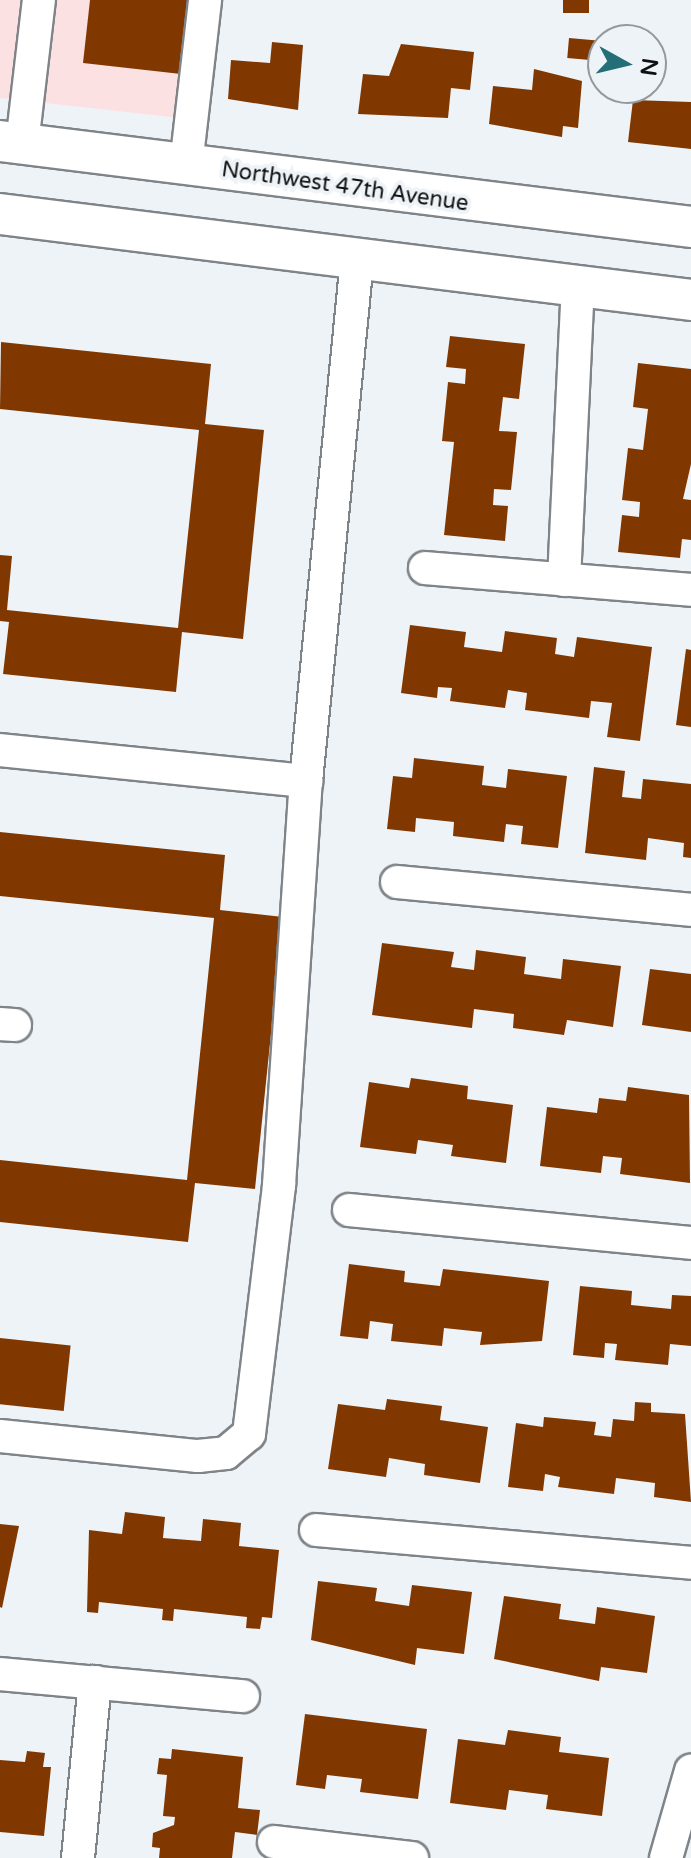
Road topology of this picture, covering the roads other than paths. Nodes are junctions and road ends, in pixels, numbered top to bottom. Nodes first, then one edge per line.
1 (39, 0) edge
2 (205, 0) edge
3 (11, 142) edge
4 (186, 165) junction
5 (0, 214) edge
6 (691, 227) edge
7 (357, 260) junction
8 (578, 288) junction
9 (691, 300) edge
10 (425, 568) dead end
11 (564, 580) junction
12 (691, 590) edge
13 (0, 750) edge
14 (306, 781) junction
15 (397, 882) dead end
16 (691, 910) edge
17 (349, 1210) dead end
18 (691, 1243) edge
19 (0, 1436) edge
20 (316, 1530) dead end
21 (691, 1563) edge
22 (0, 1674) edge
23 (95, 1682) junction
24 (243, 1696) dead end
25 (691, 1771) edge
26 (274, 1842) dead end
27 (78, 1858) edge
28 (412, 1858) edge
29 (666, 1858) edge

1 - 3 street
2 - 4 street
3 - 4 main road, Northwest 47th Avenue
4 - 6 main road, Northwest 47th Avenue
5 - 7 main road
7 - 8 main road
7 - 14 street
8 - 9 main road
8 - 11 street
10 - 11 street
11 - 12 street
13 - 14 street
14 - 19 street
15 - 16 street
17 - 18 street
20 - 21 street
22 - 23 street
23 - 24 street
23 - 27 street
25 - 29 street
26 - 28 street

